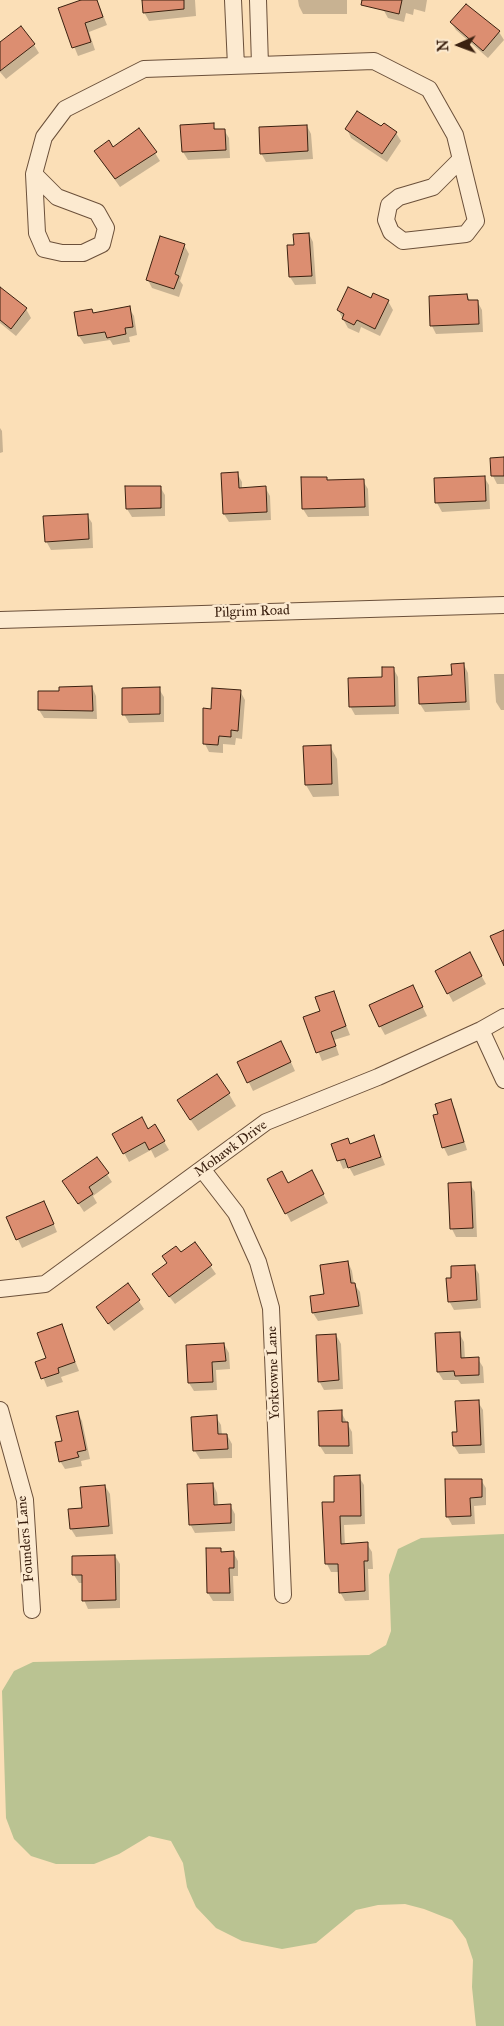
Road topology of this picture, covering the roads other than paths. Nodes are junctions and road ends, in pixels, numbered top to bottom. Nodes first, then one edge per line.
1 (233, 0) edge
2 (258, 0) edge
3 (260, 65) junction
4 (236, 66) junction
5 (461, 159) junction
6 (34, 174) junction
7 (504, 605) edge
8 (0, 620) edge
9 (504, 1017) edge
10 (481, 1030) junction
11 (504, 1080) edge
12 (202, 1169) junction
13 (0, 1289) edge
14 (0, 1410) edge
15 (283, 1595) dead end
16 (32, 1610) dead end

1 - 4 street
2 - 3 street
3 - 4 street
3 - 5 street
4 - 6 street
5 - 5 street
6 - 6 street
7 - 8 street, Pilgrim Road
9 - 10 street, Mohawk Drive
10 - 11 street
10 - 12 street, Mohawk Drive
12 - 13 street, Mohawk Drive
12 - 15 street, Yorktowne Lane
14 - 16 street, Founders Lane

